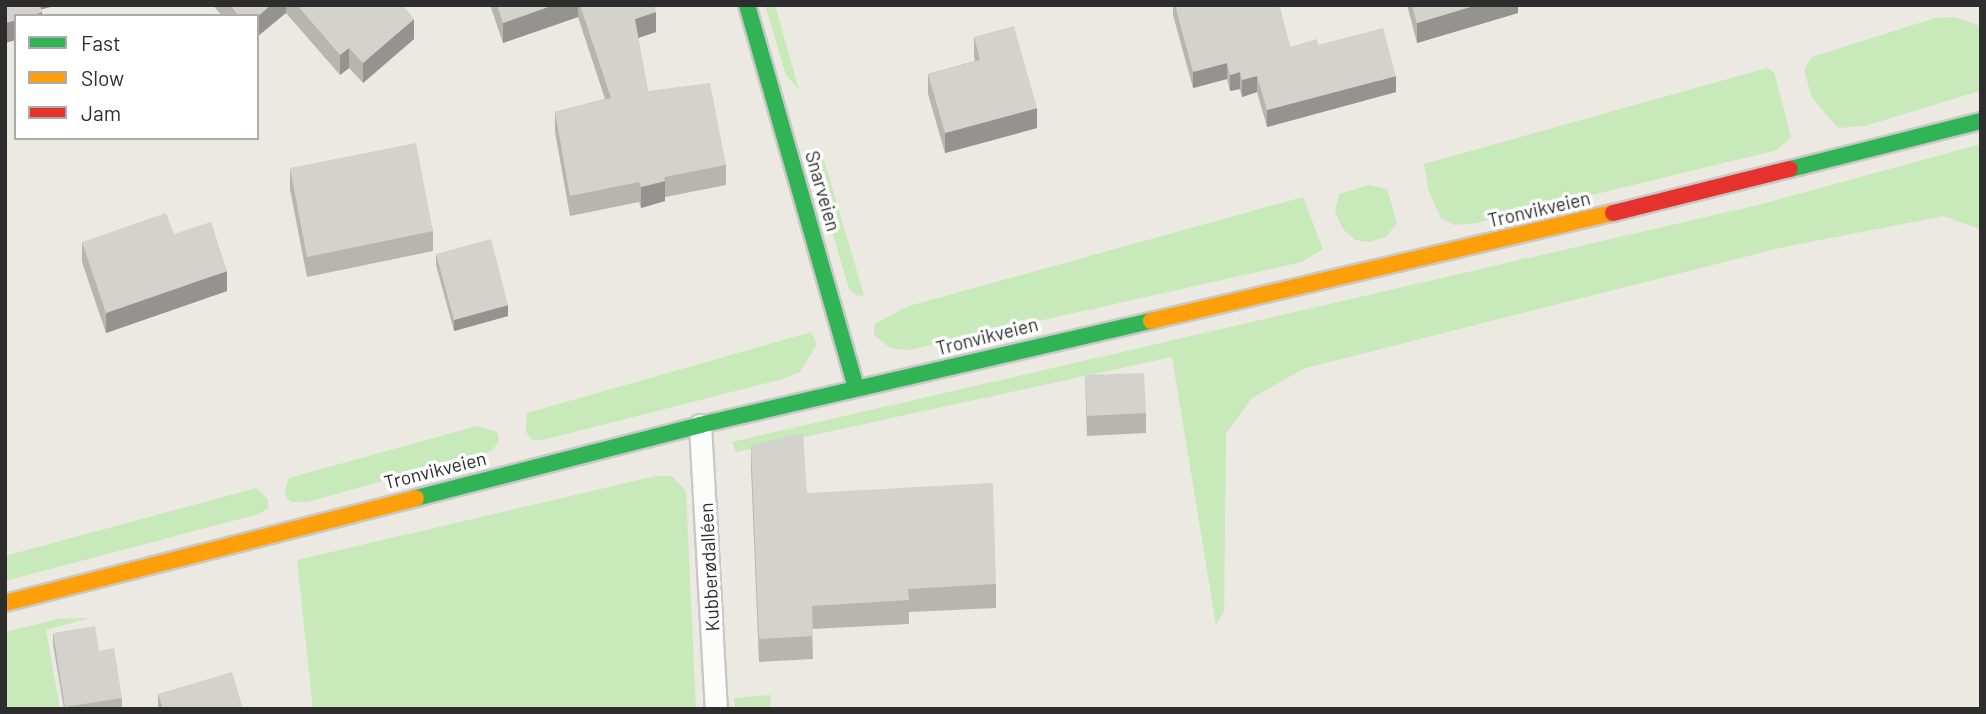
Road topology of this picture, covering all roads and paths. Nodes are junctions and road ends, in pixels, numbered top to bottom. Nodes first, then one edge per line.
1 (747, 5) edge
2 (1981, 121) edge
3 (856, 388) junction
4 (699, 425) junction
5 (5, 603) edge
6 (716, 709) edge

1 - 3 street, Snarveien
2 - 3 street, Tronvikveien
3 - 4 street, Tronvikveien
4 - 5 street, Tronvikveien
4 - 6 lane, Kubberødalléen

